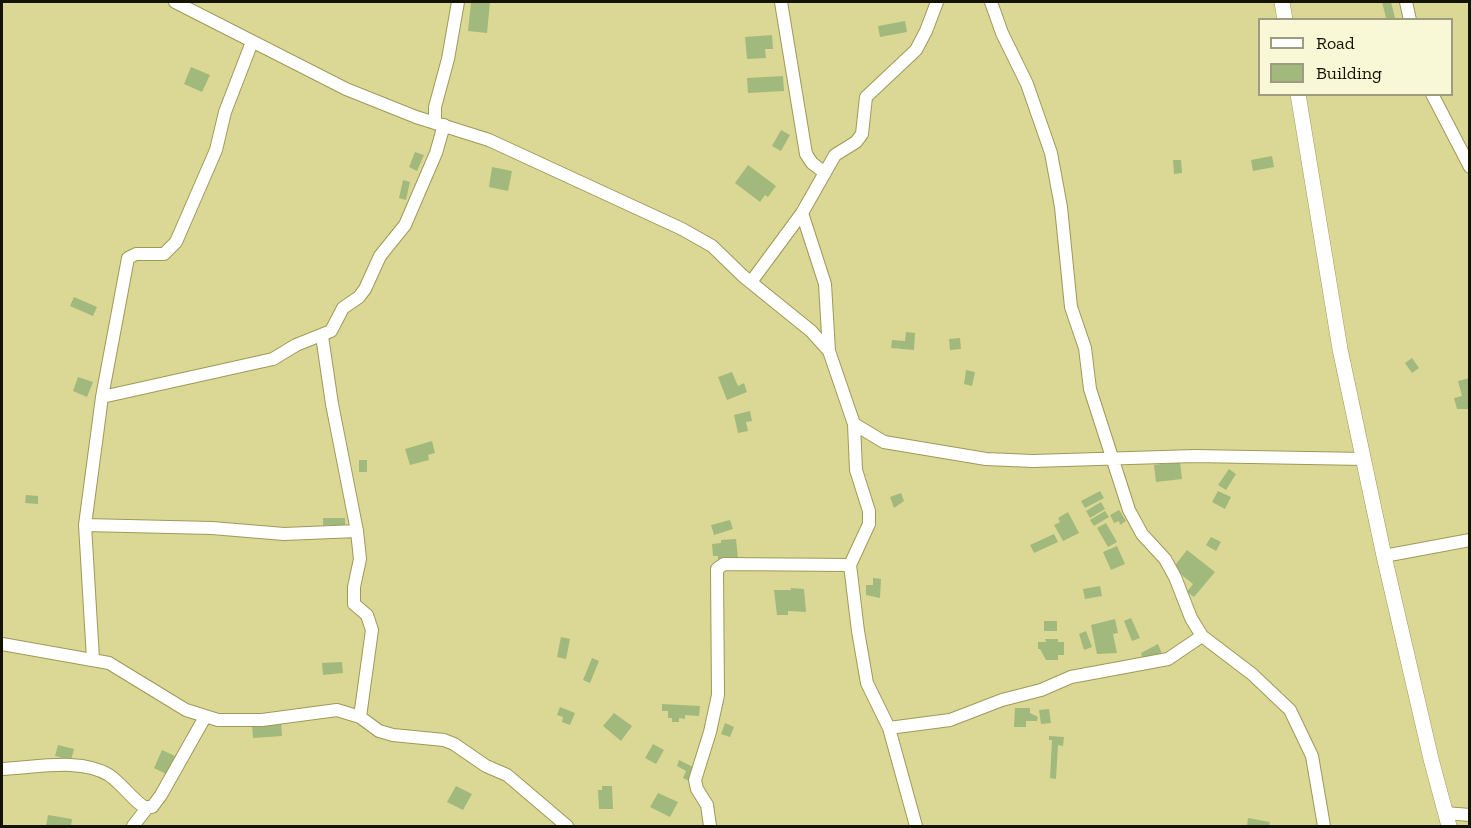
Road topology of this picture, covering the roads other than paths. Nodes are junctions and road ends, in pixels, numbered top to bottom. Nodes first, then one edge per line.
1 (175, 2) edge
2 (458, 2) edge
3 (781, 2) edge
4 (937, 2) edge
5 (992, 2) edge
6 (1282, 2) edge
7 (1406, 2) edge
8 (1285, 18) edge
9 (1410, 18) edge
10 (252, 42) junction
11 (1298, 96) edge
12 (1433, 96) edge
13 (439, 124) junction
14 (1470, 167) edge
15 (825, 173) junction
16 (802, 213) junction
17 (751, 282) junction
18 (322, 336) junction
19 (830, 351) junction
20 (102, 397) junction
21 (854, 424) junction
22 (1111, 457) junction
23 (1364, 459) junction
24 (86, 525) junction
25 (357, 531) junction
26 (1470, 540) edge
27 (1384, 556) junction
28 (850, 565) junction
29 (1202, 636) junction
30 (2, 644) edge
31 (93, 659) junction
32 (206, 717) junction
33 (360, 717) junction
34 (889, 728) junction
35 (2, 768) edge
36 (147, 808) junction
37 (1470, 815) edge
38 (1447, 820) edge
39 (133, 826) edge
40 (567, 826) edge
41 (710, 826) edge
42 (916, 826) edge
43 (1324, 826) edge

1 - 10 street
2 - 13 street
3 - 15 street
4 - 15 street
5 - 22 street
6 - 8 street
7 - 9 street
10 - 13 street
10 - 20 street
11 - 23 street
12 - 14 street
13 - 17 street
13 - 18 street
15 - 16 street
16 - 17 street
16 - 19 street
17 - 19 street
18 - 20 street
18 - 25 street
19 - 21 street
20 - 24 street
21 - 22 street
21 - 28 street
22 - 23 street
22 - 29 street
23 - 27 street
24 - 25 street
24 - 31 street
25 - 33 street
26 - 27 street
27 - 38 street
28 - 34 street
28 - 41 street
29 - 34 street
29 - 43 street
30 - 31 street
31 - 32 street
32 - 33 street
32 - 36 street
33 - 40 street
34 - 42 street
35 - 36 street
36 - 39 street
37 - 38 street

